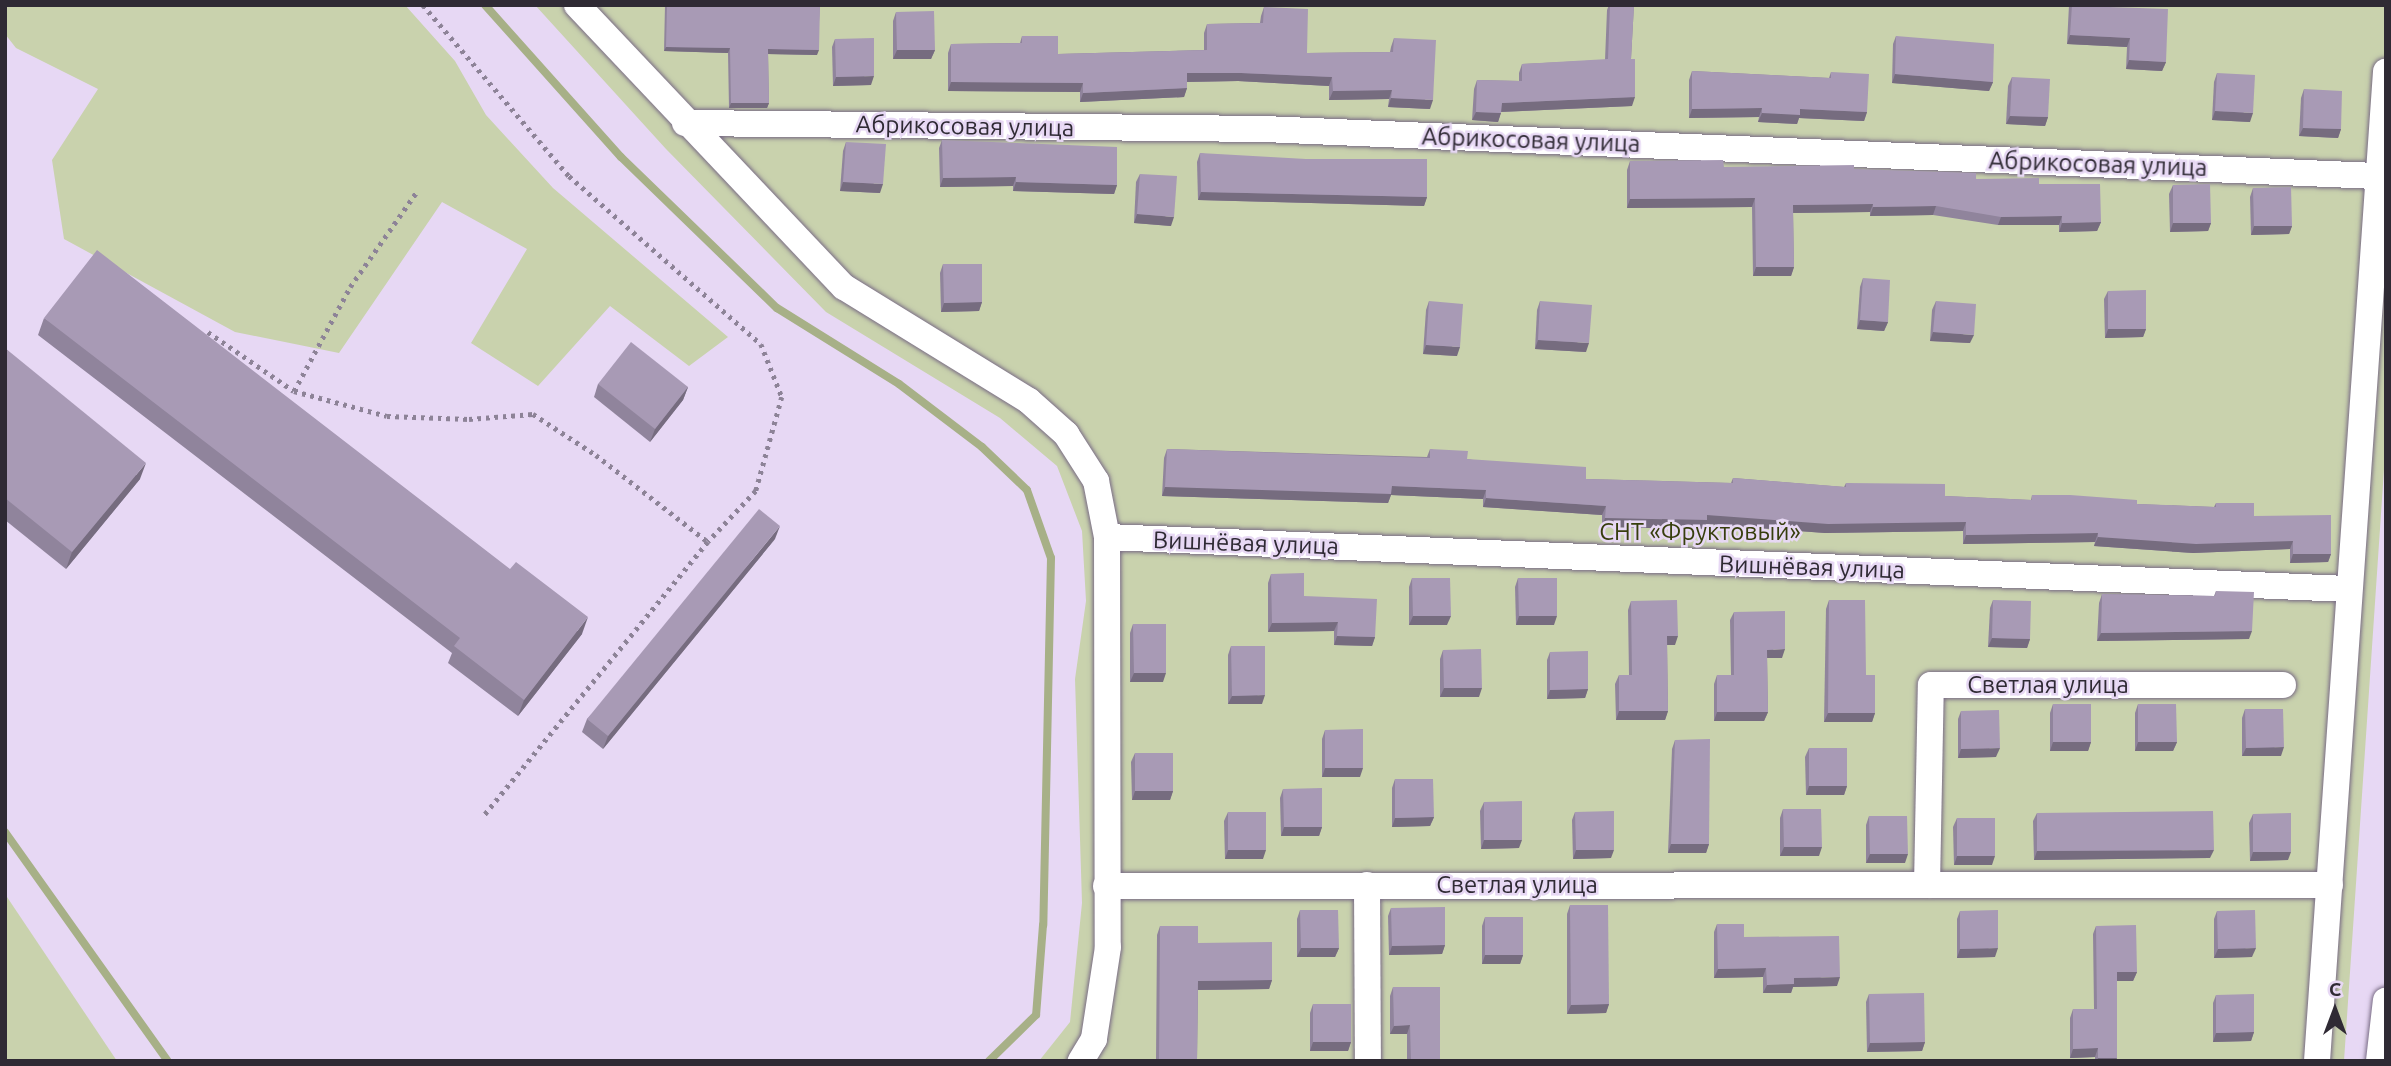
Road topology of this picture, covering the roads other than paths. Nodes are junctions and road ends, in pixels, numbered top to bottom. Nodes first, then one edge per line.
1 (577, 5) edge
2 (2386, 71) edge
3 (685, 124) junction
4 (2377, 176) junction
5 (2374, 390) edge
6 (1107, 537) junction
7 (2350, 589) junction
8 (2283, 685) dead end
9 (1367, 885) junction
10 (1927, 885) junction
11 (1106, 886) junction
12 (2330, 886) junction
13 (2386, 1000) edge
14 (1081, 1061) edge
15 (1368, 1061) edge
16 (2318, 1061) edge
17 (2379, 1061) edge

1 - 3 street
2 - 4 street
3 - 4 street, Абрикосовая улица
3 - 6 street
4 - 5 street
5 - 7 street
6 - 7 street, Вишнёвая улица
6 - 11 street
7 - 12 street
8 - 10 street, Светлая улица
9 - 10 street, Светлая улица
9 - 11 street, Светлая улица
9 - 15 street
10 - 12 street, Светлая улица
11 - 14 street
12 - 16 street
13 - 17 street

